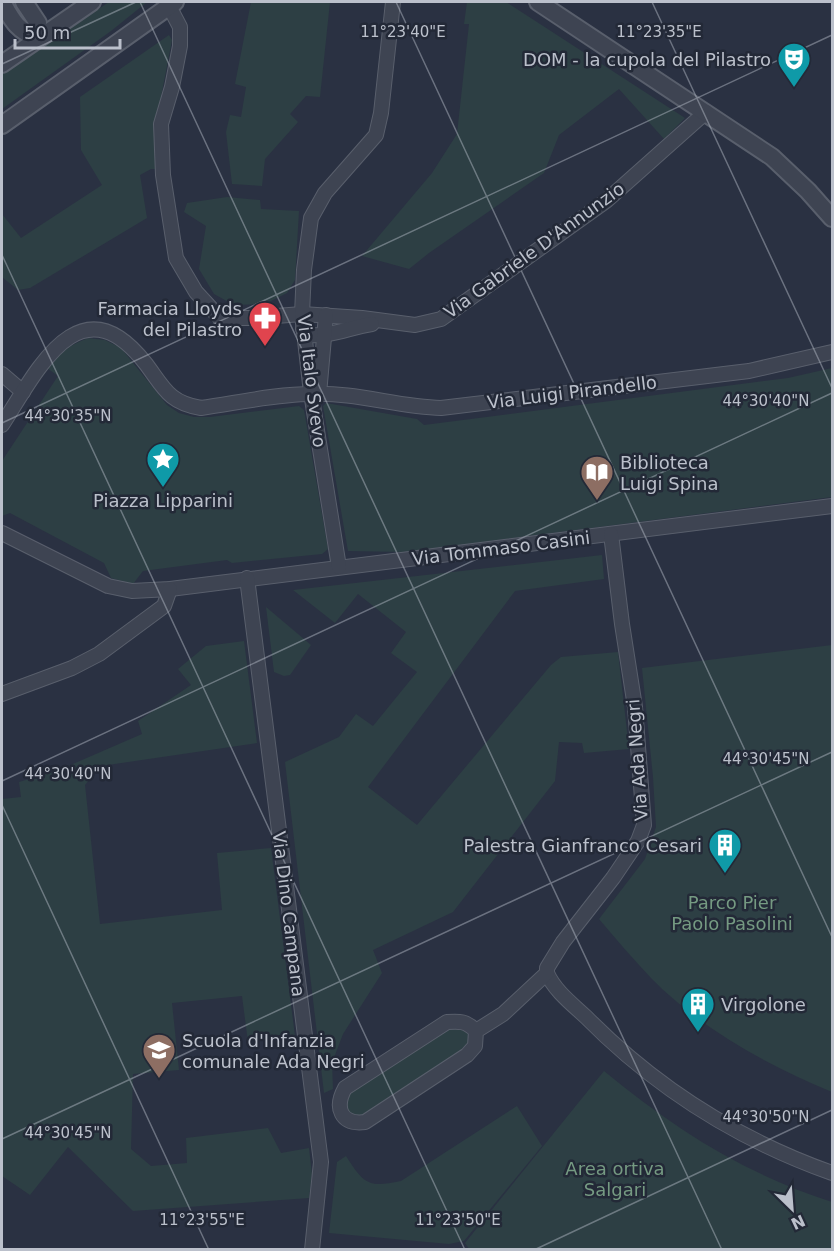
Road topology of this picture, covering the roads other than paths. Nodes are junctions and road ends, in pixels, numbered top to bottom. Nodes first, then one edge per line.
1 (2, 2) edge
2 (24, 2) edge
3 (92, 2) edge
4 (393, 2) edge
5 (538, 2) edge
6 (172, 4) edge
7 (38, 38) junction
8 (2, 64) edge
9 (706, 112) junction
10 (2, 125) edge
11 (832, 218) edge
12 (302, 314) junction
13 (326, 315) junction
14 (389, 321) junction
15 (303, 329) junction
16 (324, 336) junction
17 (832, 352) edge
18 (2, 374) edge
19 (23, 392) junction
20 (315, 394) junction
21 (2, 425) edge
22 (832, 506) edge
23 (2, 533) edge
24 (611, 534) junction
25 (339, 567) junction
26 (247, 578) junction
27 (170, 589) junction
28 (2, 694) edge
29 (547, 973) junction
30 (476, 1030) junction
31 (832, 1173) edge
32 (312, 1250) edge

1 - 7 street
2 - 7 street
3 - 7 street
4 - 12 street, Via Italo Svevo
5 - 9 street
6 - 10 street
6 - 12 street, Via Gabriele D'Annunzio
7 - 8 street
9 - 11 street
9 - 14 street, Via Gabriele D'Annunzio
12 - 13 street, Via Gabriele D'Annunzio
12 - 15 street, Via Italo Svevo
13 - 14 street, Via Gabriele D'Annunzio
13 - 16 street, Via Italo Svevo
14 - 16 street
15 - 16 street
15 - 20 street, Via Italo Svevo
16 - 20 street, Via Italo Svevo
17 - 20 street, Via Luigi Pirandello
18 - 19 street
19 - 20 street, Via Luigi Pirandello
19 - 21 street, Via Luigi Pirandello
20 - 25 street, Via Italo Svevo
22 - 24 street, Via Tommaso Casini
23 - 27 street, Via Tommaso Casini
24 - 25 street, Via Tommaso Casini
24 - 29 street, Via Ada Negri
25 - 26 street, Via Tommaso Casini
26 - 27 street, Via Tommaso Casini
26 - 32 street, Via Dino Campana
27 - 28 street
29 - 30 street, Via Ada Negri
29 - 31 street
30 - 30 street

